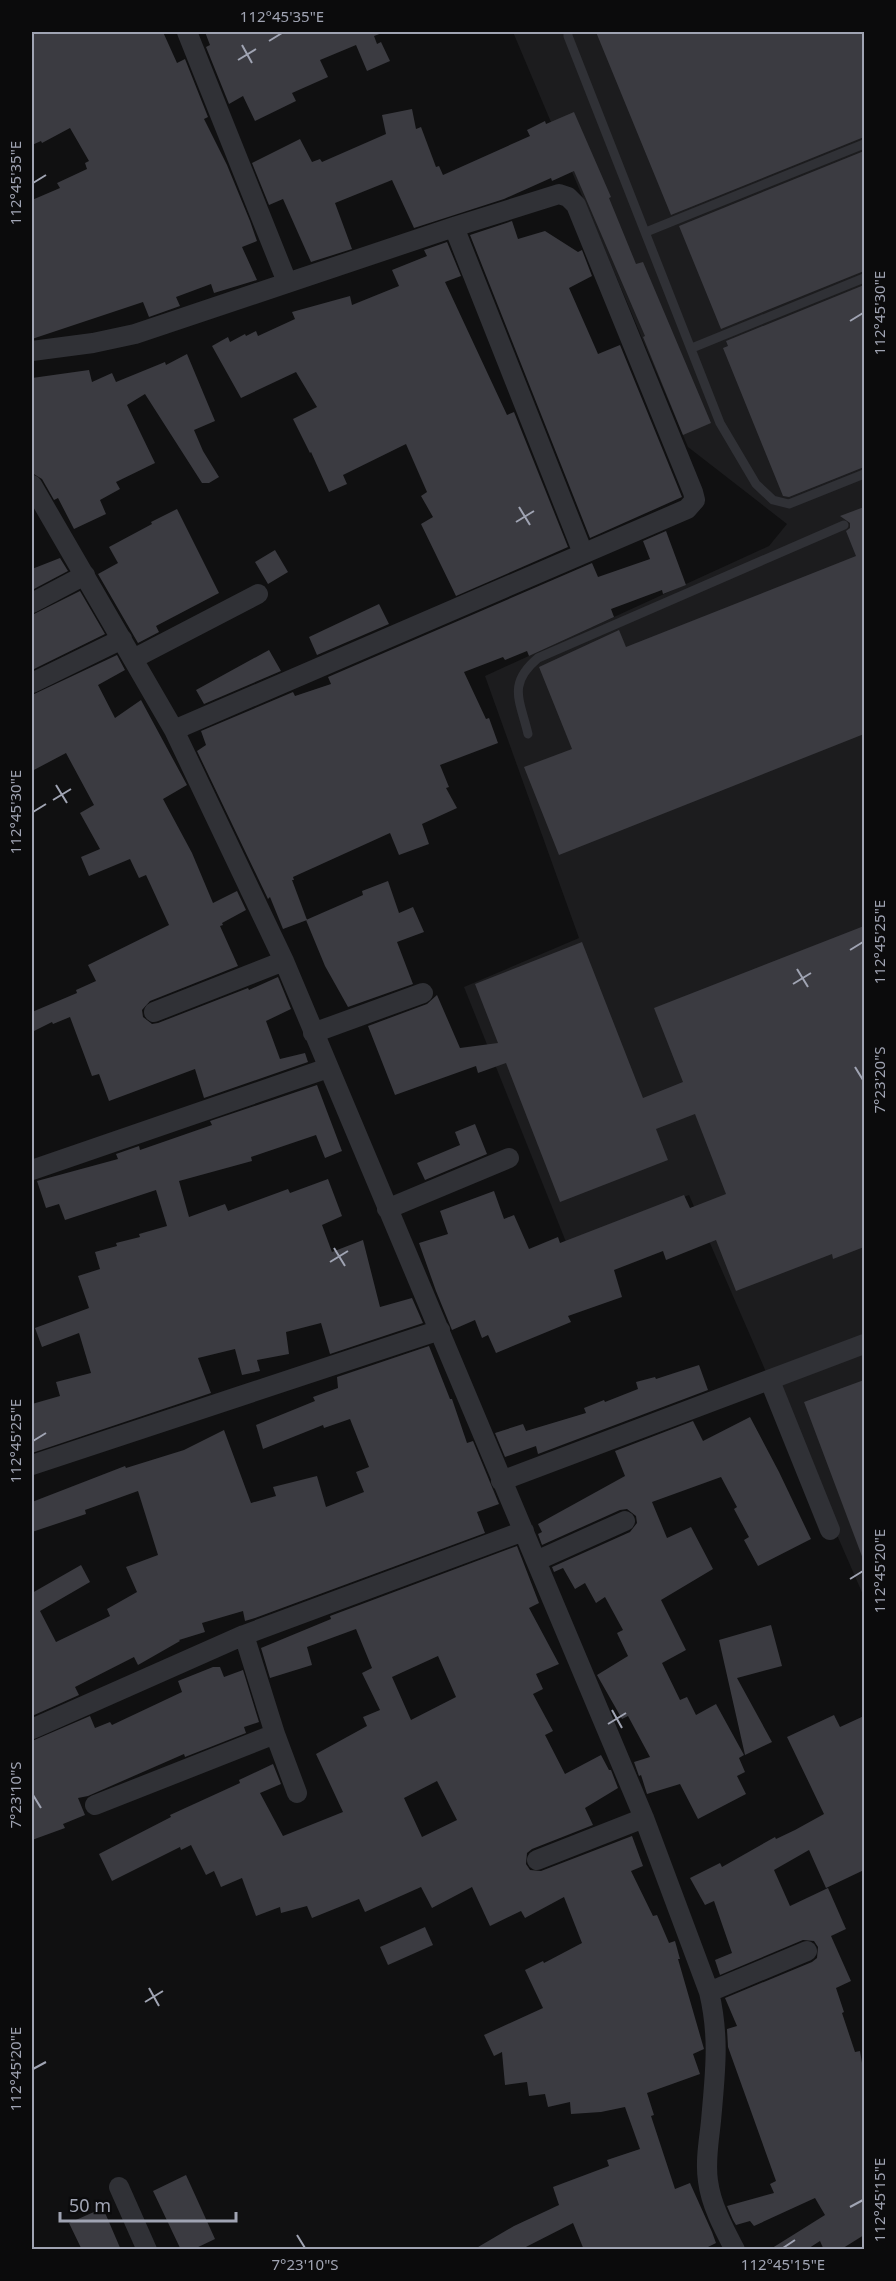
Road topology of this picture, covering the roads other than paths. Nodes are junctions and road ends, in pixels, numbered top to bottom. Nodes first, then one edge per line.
1 (187, 32) edge
2 (568, 32) edge
3 (864, 144) edge
4 (454, 227) junction
5 (646, 232) junction
6 (864, 278) edge
7 (287, 282) junction
8 (692, 348) junction
9 (32, 351) edge
10 (864, 474) edge
11 (32, 485) edge
12 (844, 525) dead end
13 (583, 553) junction
14 (85, 575) junction
15 (258, 594) dead end
16 (32, 603) edge
17 (122, 639) junction
18 (133, 659) junction
19 (32, 683) edge
20 (174, 730) junction
21 (528, 734) dead end
22 (284, 962) junction
23 (423, 993) dead end
24 (154, 1012) dead end
25 (313, 1033) junction
26 (328, 1068) junction
27 (509, 1158) dead end
28 (32, 1170) edge
29 (387, 1209) junction
30 (440, 1330) junction
31 (864, 1344) edge
32 (770, 1381) junction
33 (32, 1465) edge
34 (501, 1480) junction
35 (625, 1521) dead end
36 (830, 1530) dead end
37 (524, 1531) junction
38 (536, 1561) junction
39 (244, 1635) junction
40 (32, 1729) edge
41 (275, 1734) junction
42 (297, 1793) dead end
43 (95, 1805) dead end
44 (644, 1818) junction
45 (537, 1860) dead end
46 (807, 1951) dead end
47 (709, 1992) junction
48 (119, 2187) dead end
49 (147, 2250) edge
50 (735, 2250) edge

1 - 7 street
2 - 5 lane
3 - 5 lane
4 - 7 street
4 - 13 street
4 - 13 street
5 - 8 lane
6 - 8 lane
7 - 9 street
8 - 10 lane
11 - 14 street
12 - 21 lane
13 - 20 street
14 - 16 street
14 - 17 street
15 - 18 street
17 - 18 street
17 - 19 street
18 - 20 street
20 - 22 street
22 - 24 street
22 - 25 street
23 - 25 street
25 - 26 street
26 - 28 street
26 - 29 street
27 - 29 street
29 - 30 street
30 - 33 street
30 - 34 street
31 - 32 street
32 - 34 street
32 - 36 street
34 - 37 street
35 - 38 street
37 - 38 street
37 - 39 street
38 - 44 street
39 - 40 street
39 - 41 street
41 - 42 street
41 - 43 street
44 - 45 street
44 - 47 street
46 - 47 street
47 - 50 street
48 - 49 street

